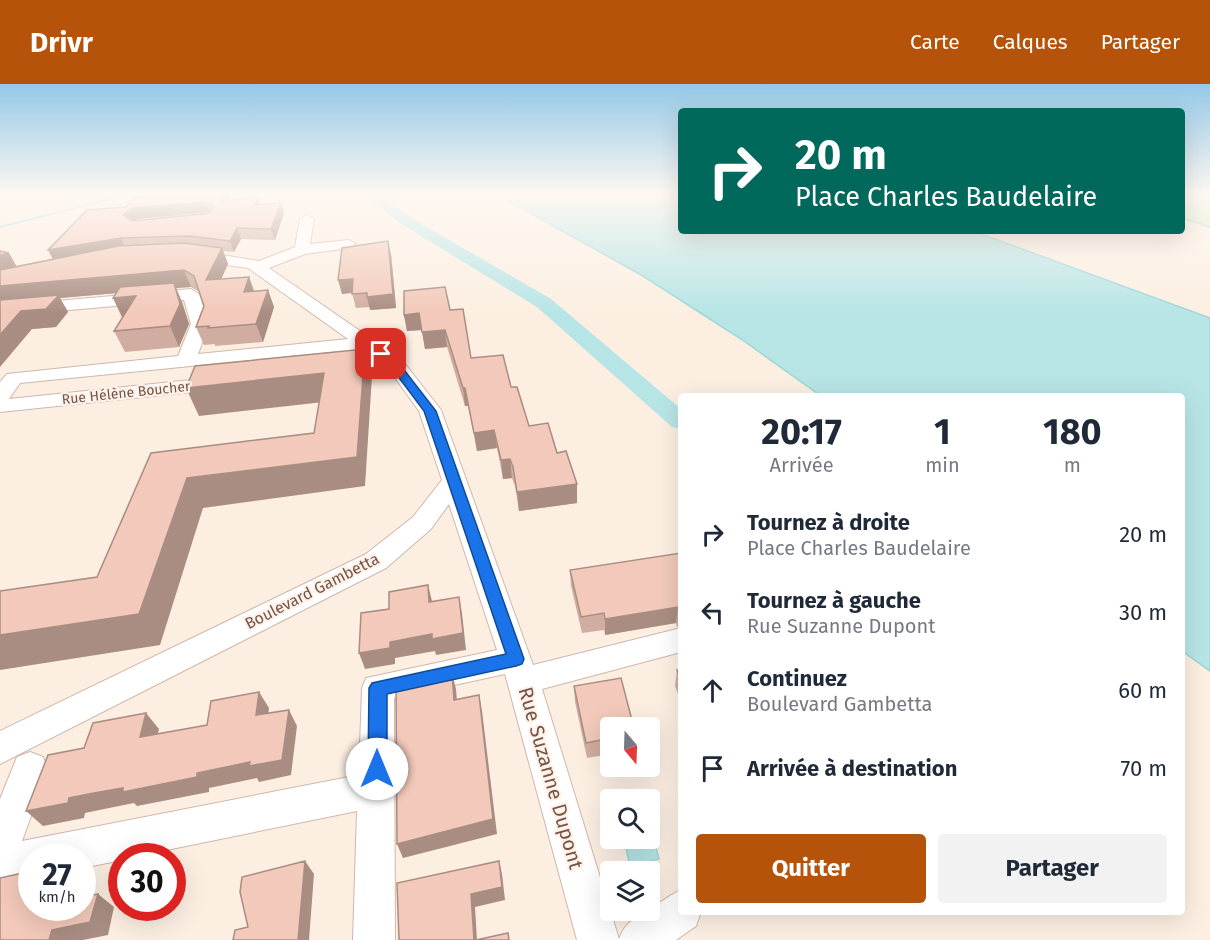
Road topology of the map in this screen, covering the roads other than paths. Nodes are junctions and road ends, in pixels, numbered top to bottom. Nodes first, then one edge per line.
1 (305, 233) edge
2 (349, 244) edge
3 (302, 250) junction
4 (168, 254) edge
5 (258, 267) junction
6 (0, 311) edge
7 (367, 343) junction
8 (186, 361) junction
9 (394, 364) junction
10 (360, 368) edge
11 (245, 380) edge
12 (0, 396) edge
13 (0, 406) edge
14 (454, 481) junction
15 (678, 641) edge
16 (519, 670) junction
17 (0, 747) edge
18 (30, 769) dead end
19 (377, 789) junction
20 (96, 846) edge
21 (0, 847) edge
22 (18, 862) edge
23 (0, 866) edge
24 (678, 913) edge
25 (374, 940) edge
26 (598, 940) edge
27 (640, 940) edge

1 - 3 street
2 - 3 street
3 - 5 street
4 - 5 street
5 - 7 street
6 - 8 street
7 - 8 street, Rue Hélène Boucher
7 - 9 street
8 - 12 street, Rue Hélène Boucher
9 - 10 street
9 - 14 street
11 - 13 street, Rue Hélène Boucher
14 - 16 street, Rue Suzanne Dupont
14 - 17 street, Boulevard Gambetta
15 - 16 street
16 - 19 street
16 - 26 street, Rue Suzanne Dupont
18 - 21 street
19 - 20 street
19 - 25 street
22 - 23 street
24 - 27 street

